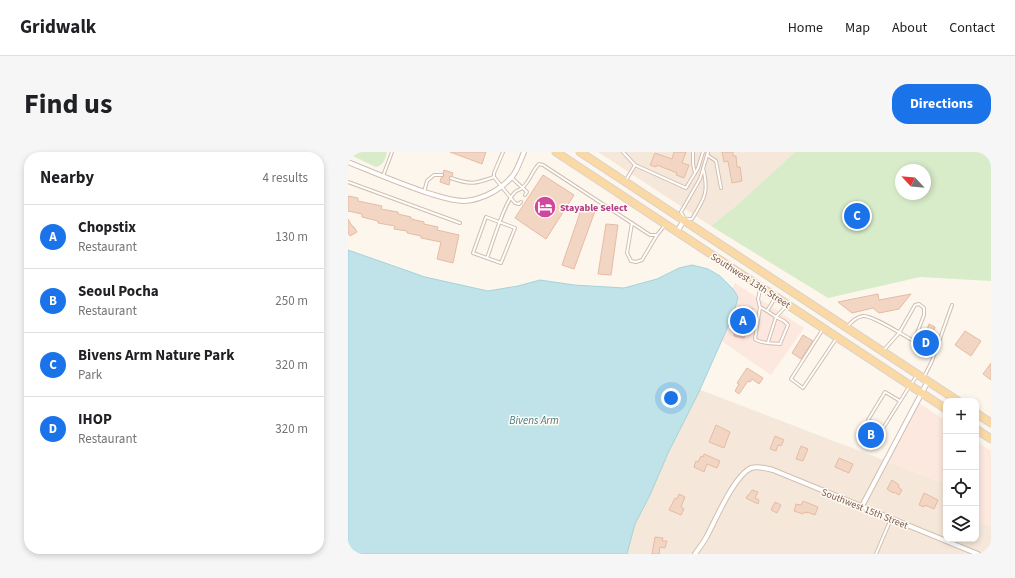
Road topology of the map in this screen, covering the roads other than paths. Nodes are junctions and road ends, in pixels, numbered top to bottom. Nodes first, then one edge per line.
1 (392, 152) edge
2 (503, 152) edge
3 (524, 152) edge
4 (556, 152) edge
5 (580, 152) edge
6 (623, 152) edge
7 (693, 152) edge
8 (703, 152) edge
9 (707, 154) edge
10 (348, 162) edge
11 (635, 165) junction
12 (703, 168) junction
13 (695, 173) junction
14 (442, 175) dead end
15 (383, 176) junction
16 (494, 177) junction
17 (511, 177) junction
18 (451, 178) dead end
19 (348, 182) edge
20 (625, 182) junction
21 (501, 186) junction
22 (524, 187) junction
23 (721, 188) dead end
24 (424, 192) junction
25 (525, 195) dead end
26 (511, 198) junction
27 (521, 202) dead end
28 (684, 220) junction
29 (500, 222) junction
30 (460, 223) dead end
31 (632, 223) junction
32 (665, 224) junction
33 (678, 232) junction
34 (657, 235) junction
35 (487, 258) junction
36 (761, 287) junction
37 (776, 296) junction
38 (787, 304) junction
39 (952, 305) dead end
40 (760, 307) junction
41 (767, 311) junction
42 (776, 317) junction
43 (824, 328) junction
44 (847, 328) junction
45 (899, 333) junction
46 (838, 337) junction
47 (768, 342) junction
48 (882, 351) junction
49 (923, 378) junction
50 (910, 385) junction
51 (921, 392) junction
52 (953, 398) edge
53 (900, 401) junction
54 (943, 407) edge
55 (979, 415) edge
56 (991, 423) edge
57 (979, 431) edge
58 (991, 439) edge
59 (862, 506) junction
60 (891, 518) junction
61 (695, 554) edge
62 (876, 554) edge
63 (978, 554) edge

1 - 15 lane
2 - 16 lane
3 - 17 street
4 - 32 main road, Southwest 13th Street
5 - 20 main road, Southwest 13th Street
6 - 11 lane
7 - 13 lane
8 - 13 lane
9 - 12 lane
9 - 23 lane
10 - 15 street
11 - 13 lane
11 - 20 lane
12 - 28 lane
12 - 28 lane
14 - 24 lane
15 - 24 street
16 - 18 lane
16 - 21 lane
17 - 21 street
17 - 22 lane
19 - 30 lane
20 - 28 main road, Southwest 13th Street
21 - 24 street
21 - 26 lane
22 - 25 lane
22 - 26 lane
22 - 31 lane
26 - 27 lane
26 - 29 lane
28 - 33 street
28 - 44 main road, Southwest 13th Street
29 - 35 lane
29 - 35 lane
29 - 35 lane
31 - 34 lane
31 - 34 lane
32 - 33 main road, Southwest 13th Street
32 - 34 lane
33 - 36 main road, Southwest 13th Street
36 - 37 main road, Southwest 13th Street
36 - 40 lane
37 - 38 main road, Southwest 13th Street
37 - 41 lane
38 - 42 lane
38 - 43 main road, Southwest 13th Street
39 - 49 lane
40 - 41 lane
40 - 47 lane
41 - 42 lane
42 - 47 lane
42 - 47 lane
43 - 46 main road, Southwest 13th Street
43 - 46 lane
44 - 45 lane
44 - 48 main road, Southwest 13th Street
45 - 45 lane
45 - 48 lane
46 - 50 main road, Southwest 13th Street
48 - 49 main road, Southwest 13th Street
49 - 50 lane
49 - 51 street
49 - 52 main road, Southwest 13th Street
50 - 51 main road, Southwest 13th Street
50 - 53 lane
51 - 54 main road, Southwest 13th Street
51 - 59 street
53 - 53 lane
55 - 56 main road
57 - 58 main road
59 - 60 street, Southwest 15th Street
59 - 61 street, Southwest 15th Street
60 - 62 lane
60 - 63 street, Southwest 15th Street

